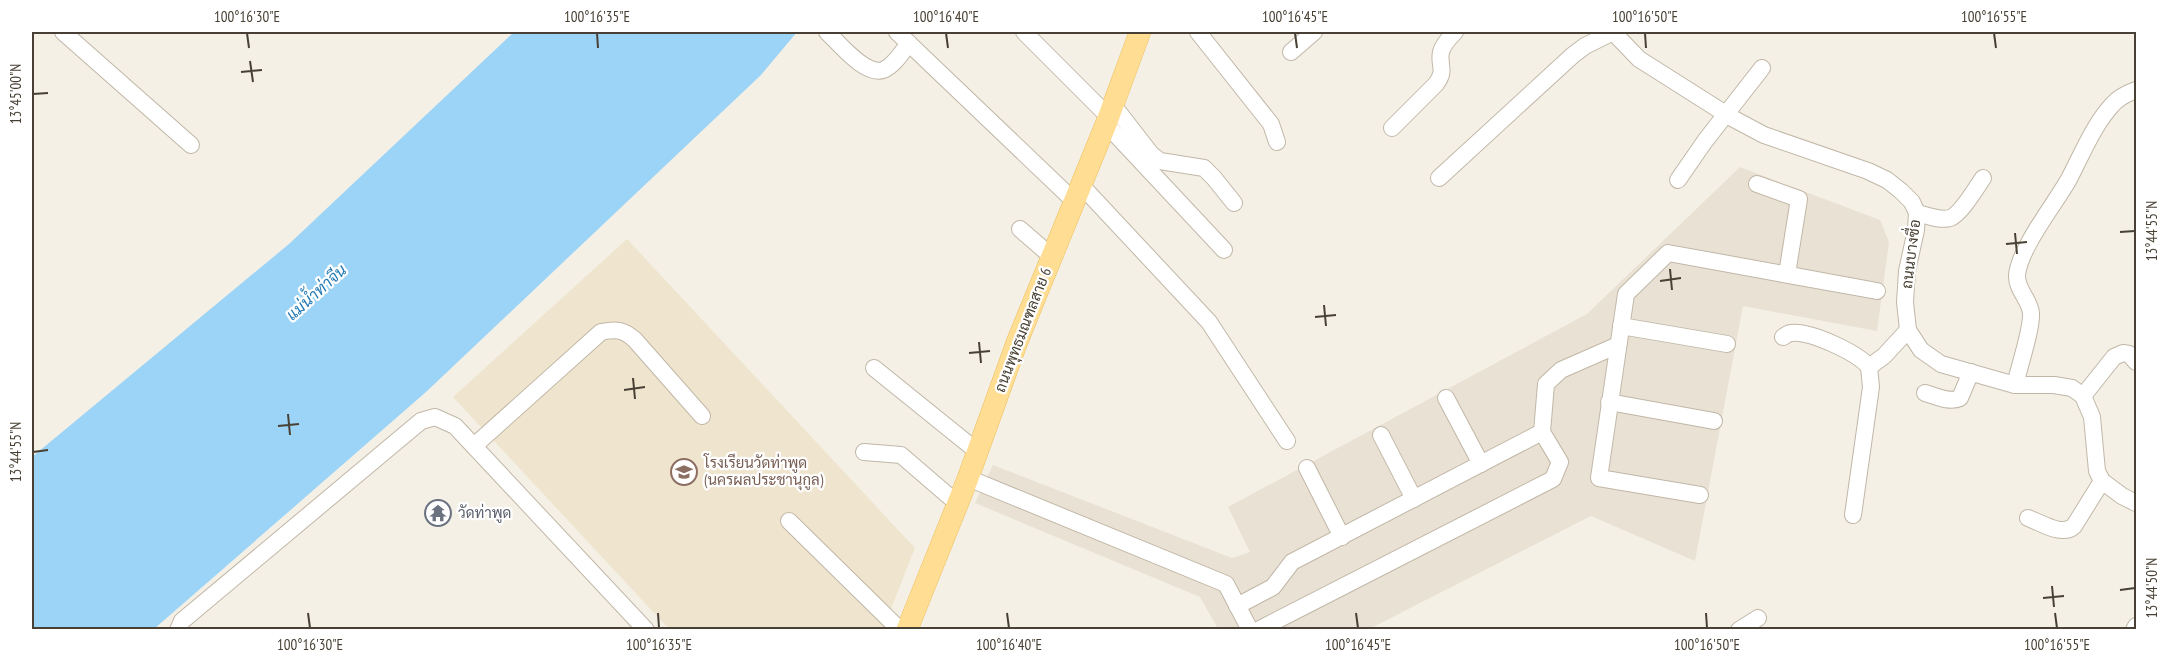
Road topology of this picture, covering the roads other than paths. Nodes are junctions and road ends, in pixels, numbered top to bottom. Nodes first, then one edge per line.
1 (63, 32) edge
2 (827, 32) edge
3 (1024, 32) edge
4 (1140, 32) edge
5 (1198, 32) edge
6 (1314, 32) edge
7 (1455, 32) edge
8 (1613, 32) edge
9 (903, 37) edge
10 (1291, 52) dead end
11 (1762, 68) dead end
12 (2136, 90) edge
13 (1109, 115) junction
14 (1724, 118) junction
15 (1392, 128) dead end
16 (1277, 141) dead end
17 (191, 145) dead end
18 (1439, 178) dead end
19 (1983, 178) dead end
20 (1678, 180) dead end
21 (1757, 184) dead end
22 (1077, 192) junction
23 (1234, 203) dead end
24 (1917, 213) junction
25 (1020, 229) dead end
26 (1224, 250) dead end
27 (1051, 256) junction
28 (1787, 274) junction
29 (1877, 291) dead end
30 (1621, 326) junction
31 (1905, 333) junction
32 (1783, 337) dead end
33 (1727, 344) dead end
34 (1617, 345) junction
35 (2136, 362) edge
36 (1869, 367) junction
37 (874, 368) dead end
38 (1969, 377) junction
39 (2015, 385) junction
40 (1925, 393) dead end
41 (2083, 396) junction
42 (1446, 398) dead end
43 (1609, 402) junction
44 (702, 416) dead end
45 (1714, 421) dead end
46 (1542, 432) junction
47 (1381, 435) dead end
48 (1287, 441) dead end
49 (474, 446) junction
50 (864, 452) dead end
51 (978, 452) junction
52 (1481, 464) junction
53 (1307, 468) dead end
54 (968, 478) junction
55 (2100, 484) junction
56 (1700, 495) dead end
57 (1414, 499) junction
58 (2136, 503) edge
59 (958, 504) junction
60 (1853, 515) dead end
61 (2028, 518) dead end
62 (789, 521) dead end
63 (1342, 537) junction
64 (1237, 606) junction
65 (1758, 618) dead end
66 (177, 630) edge
67 (646, 630) edge
68 (900, 630) edge
69 (907, 630) edge
70 (1250, 630) edge
71 (1258, 630) edge
72 (1738, 630) edge

1 - 17 street
2 - 9 street
3 - 13 street
4 - 13 main road, ถนนพุทธมณฑลสาย 6
5 - 16 street
6 - 10 street
7 - 15 street
8 - 14 street, ถนนบางซื่อ
8 - 18 street
9 - 22 street
11 - 14 street
12 - 39 street
13 - 22 main road, ถนนพุทธมณฑลสาย 6
13 - 23 street
13 - 26 street
14 - 20 street
14 - 24 street, ถนนบางซื่อ
19 - 24 street
21 - 28 street
22 - 27 main road, ถนนพุทธมณฑลสาย 6
22 - 48 street
24 - 31 street, ถนนบางซื่อ
25 - 27 street
27 - 51 main road, ถนนพุทธมณฑลสาย 6
28 - 29 street
28 - 30 street
30 - 33 street
30 - 34 street
31 - 36 street
31 - 38 street
32 - 36 street
34 - 43 street
34 - 46 street
35 - 41 street
36 - 60 street
37 - 51 street
38 - 39 street
38 - 40 street
39 - 41 street
41 - 55 street
42 - 52 street
43 - 45 street
43 - 56 street
44 - 49 street
46 - 52 street
46 - 71 street
47 - 57 street
49 - 66 street
49 - 67 street
50 - 59 street
51 - 54 main road, ถนนพุทธมณฑลสาย 6
52 - 57 street
53 - 63 street
54 - 59 main road, ถนนพุทธมณฑลสาย 6
54 - 64 street
55 - 58 street
55 - 61 street
57 - 63 street
59 - 69 main road, ถนนพุทธมณฑลสาย 6
62 - 68 street
63 - 64 street
64 - 70 street
65 - 72 street

